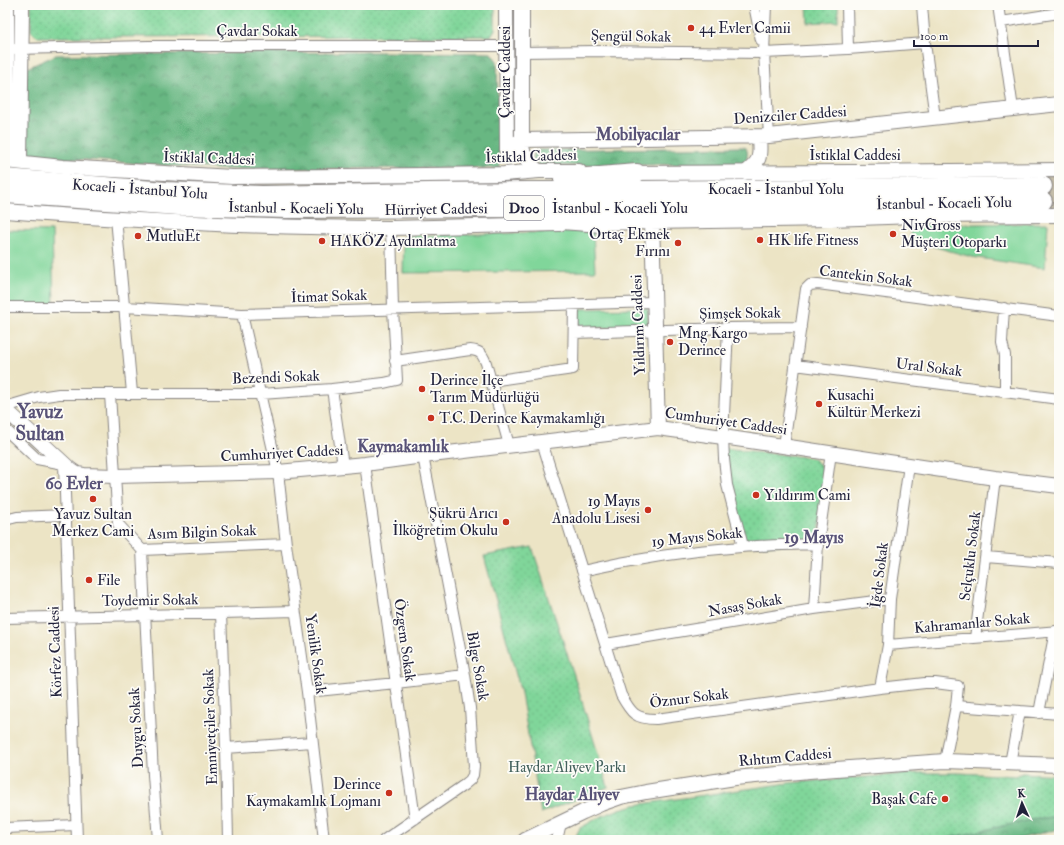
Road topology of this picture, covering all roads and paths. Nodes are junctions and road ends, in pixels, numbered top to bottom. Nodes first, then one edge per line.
1 (7, 5) edge
2 (22, 5) edge
3 (506, 5) edge
4 (522, 5) edge
5 (754, 5) edge
6 (766, 5) edge
7 (847, 5) edge
8 (922, 5) edge
9 (998, 5) edge
10 (1059, 13) edge
11 (1001, 22) junction
12 (925, 43) junction
13 (506, 46) junction
14 (7, 49) junction
15 (21, 49) junction
16 (848, 49) junction
17 (522, 52) junction
18 (764, 54) junction
19 (1059, 104) edge
20 (1013, 109) junction
21 (507, 115) junction
22 (935, 118) junction
23 (764, 136) junction
24 (522, 143) junction
25 (507, 155) junction
26 (760, 156) junction
27 (9, 166) edge
28 (539, 171) junction
29 (1057, 172) edge
30 (638, 173) junction
31 (745, 173) junction
32 (774, 173) junction
33 (504, 174) junction
34 (429, 192) junction
35 (1050, 204) edge
36 (6, 207) edge
37 (465, 209) junction
38 (116, 218) junction
39 (652, 222) junction
40 (601, 223) junction
41 (391, 228) junction
42 (654, 302) junction
43 (574, 304) junction
44 (5, 307) edge
45 (125, 308) junction
46 (1004, 308) junction
47 (393, 309) junction
48 (242, 314) junction
49 (1059, 316) edge
50 (801, 327) junction
51 (728, 328) junction
52 (655, 331) junction
53 (574, 333) junction
54 (395, 361) junction
55 (795, 365) junction
56 (491, 381) junction
57 (332, 389) junction
58 (1004, 392) junction
59 (132, 393) junction
60 (110, 394) junction
61 (261, 394) junction
62 (1059, 399) edge
63 (5, 408) edge
64 (658, 428) junction
65 (5, 429) edge
66 (723, 437) junction
67 (542, 442) junction
68 (509, 445) junction
69 (784, 446) junction
70 (831, 454) junction
71 (423, 456) junction
72 (64, 464) junction
73 (365, 464) junction
74 (343, 466) junction
75 (908, 466) junction
76 (278, 472) junction
77 (115, 476) junction
78 (995, 478) junction
79 (1059, 486) edge
80 (65, 516) junction
81 (5, 520) edge
82 (286, 544) junction
83 (818, 544) junction
84 (743, 546) junction
85 (142, 550) junction
86 (986, 557) junction
87 (1059, 563) edge
88 (582, 571) junction
89 (890, 599) junction
90 (814, 609) junction
91 (296, 611) junction
92 (221, 613) junction
93 (145, 615) junction
94 (69, 617) junction
95 (5, 618) edge
96 (1057, 631) edge
97 (975, 638) junction
98 (606, 644) junction
99 (888, 645) junction
100 (465, 675) junction
101 (396, 683) junction
102 (880, 688) junction
103 (307, 692) junction
104 (956, 706) junction
105 (1020, 711) junction
106 (1039, 713) junction
107 (1059, 714) edge
108 (312, 742) junction
109 (226, 748) junction
110 (945, 761) junction
111 (1010, 763) junction
112 (1059, 765) edge
113 (1059, 770) edge
114 (415, 819) junction
115 (76, 824) junction
116 (5, 828) edge
117 (559, 831) edge
118 (77, 840) edge
119 (158, 840) edge
120 (228, 840) edge
121 (324, 840) edge
122 (384, 840) edge
123 (525, 840) edge
124 (542, 840) edge

1 - 14 main road
2 - 15 main road
3 - 13 main road, Çavdar Caddesi
4 - 17 main road, Çavdar Caddesi
5 - 18 street
6 - 18 street
7 - 16 street
8 - 12 street
9 - 11 street
10 - 11 street
11 - 20 street
12 - 16 street, Şengül Sokak
12 - 22 street
13 - 15 street, Çavdar Sokak
13 - 21 main road, Çavdar Caddesi
14 - 15 street, Çavdar Sokak
14 - 27 main road
15 - 27 main road
16 - 18 street, Şengül Sokak
17 - 18 street, Şengül Sokak
17 - 24 main road, Çavdar Caddesi
18 - 23 street
19 - 20 main road, Denizciler Caddesi
20 - 22 main road, Denizciler Caddesi
21 - 24 main road, Çavdar Caddesi
21 - 25 main road, Çavdar Caddesi
22 - 23 main road, Denizciler Caddesi
23 - 24 main road, Denizciler Caddesi
23 - 26 main road
24 - 25 main road
24 - 28 main road, Çavdar Caddesi
24 - 33 main road, Çavdar Caddesi
25 - 33 main road, Çavdar Caddesi
26 - 31 main road
26 - 32 main road
27 - 33 main road, İstiklal Caddesi
27 - 34 highway, Kocaeli - İstanbul Yolu / D100
28 - 30 main road, İstiklal Caddesi
28 - 33 main road, İstiklal Caddesi
29 - 32 main road, İstiklal Caddesi
30 - 31 main road, İstiklal Caddesi
30 - 34 highway
31 - 32 main road, İstiklal Caddesi
34 - 35 highway, Kocaeli - İstanbul Yolu / D100
35 - 37 highway, İstanbul - Kocaeli Yolu / D100
35 - 39 main road, Hürriyet Caddesi
36 - 37 highway, İstanbul - Kocaeli Yolu / D100
36 - 38 main road, Hürriyet Caddesi
37 - 40 highway
38 - 41 main road, Hürriyet Caddesi
38 - 45 street
39 - 40 main road, Hürriyet Caddesi
39 - 42 main road, Yıldırım Caddesi
40 - 41 main road, Hürriyet Caddesi
41 - 47 street, Bezendi Sokak
42 - 43 street, İtimat Sokak
42 - 52 main road, Yıldırım Caddesi
43 - 47 street, İtimat Sokak
43 - 53 street
44 - 45 street, İtimat Sokak
45 - 48 street, İtimat Sokak
45 - 59 street
46 - 49 street, Cantekin Sokak
46 - 50 street, Cantekin Sokak
46 - 58 street
47 - 48 street, İtimat Sokak
47 - 54 street, Bezendi Sokak
48 - 61 street, Yenilik Sokak
50 - 51 street, Şimşek Sokak
50 - 55 street, Cantekin Sokak
51 - 52 street, Şimşek Sokak
51 - 66 street
52 - 53 street, Şimşek Sokak
52 - 64 main road, Yıldırım Caddesi
53 - 56 street
54 - 56 street
54 - 57 street, Bezendi Sokak
55 - 58 street, Ural Sokak
55 - 69 street, Cantekin Sokak
56 - 68 street
57 - 61 street, Bezendi Sokak
57 - 74 street
58 - 62 street, Ural Sokak
59 - 60 street, Bezendi Sokak
59 - 61 street, Bezendi Sokak
60 - 63 street, Bezendi Sokak
60 - 77 street, Asım Bilgin Sokak
61 - 76 street, Yenilik Sokak
63 - 72 main road, Cumhuriyet Caddesi
64 - 66 main road, Cumhuriyet Caddesi
64 - 67 main road, Cumhuriyet Caddesi
65 - 72 street
66 - 69 main road, Cumhuriyet Caddesi
66 - 84 street
67 - 68 main road, Cumhuriyet Caddesi
67 - 88 street, Öznur Sokak
68 - 71 main road, Cumhuriyet Caddesi
69 - 70 main road, Cumhuriyet Caddesi
70 - 75 main road, Cumhuriyet Caddesi
70 - 83 street
71 - 73 main road, Cumhuriyet Caddesi
71 - 100 street, Bilge Sokak
72 - 77 main road, Cumhuriyet Caddesi
72 - 80 street, Körfez Caddesi
73 - 74 main road, Cumhuriyet Caddesi
73 - 101 street, Özgem Sokak
74 - 76 main road, Cumhuriyet Caddesi
75 - 78 main road, Cumhuriyet Caddesi
75 - 89 street, İğde Sokak
76 - 77 main road, Cumhuriyet Caddesi
76 - 82 street, Yenilik Sokak
77 - 85 street, Asım Bilgin Sokak
78 - 79 main road, Cumhuriyet Caddesi
78 - 86 street, Selçuklu Sokak
80 - 81 street
80 - 94 street, Körfez Caddesi
82 - 85 street, Asım Bilgin Sokak
82 - 91 street, Yenilik Sokak
83 - 84 street, 19 Mayıs Sokak
83 - 90 street
84 - 88 street, 19 Mayıs Sokak
85 - 93 street, Duygu Sokak
86 - 87 street
86 - 97 street, Selçuklu Sokak
88 - 98 street, Öznur Sokak
89 - 90 street, Nasaş Sokak
89 - 99 street, İğde Sokak
90 - 98 street, Nasaş Sokak
91 - 92 street, Toydemir Sokak
91 - 103 street, Yenilik Sokak
92 - 93 street, Toydemir Sokak
92 - 109 street, Emniyetçiler Sokak
93 - 94 street, Toydemir Sokak
93 - 119 street, Duygu Sokak
94 - 95 street, Toydemir Sokak
94 - 115 street, Körfez Caddesi
96 - 97 street, Kahramanlar Sokak
96 - 106 street
97 - 99 street, Kahramanlar Sokak
98 - 102 street, Öznur Sokak
99 - 102 street, İğde Sokak
100 - 101 street
100 - 114 street, Bilge Sokak
101 - 103 street
101 - 114 street, Özgem Sokak
102 - 104 street, Öznur Sokak
103 - 108 street, Yenilik Sokak
104 - 105 street
104 - 110 street, Öznur Sokak
105 - 106 street
105 - 111 street
106 - 107 street
108 - 109 street
108 - 121 street, Yenilik Sokak
109 - 120 street, Emniyetçiler Sokak
110 - 111 main road, Rıhtım Caddesi
110 - 117 main road, Rıhtım Caddesi
111 - 112 main road, Rıhtım Caddesi
113 - 117 main road, Rıhtım Caddesi
114 - 122 street, Bilge Sokak
115 - 116 street
115 - 118 street, Körfez Caddesi
117 - 123 main road, Rıhtım Caddesi
117 - 124 main road, Rıhtım Caddesi

